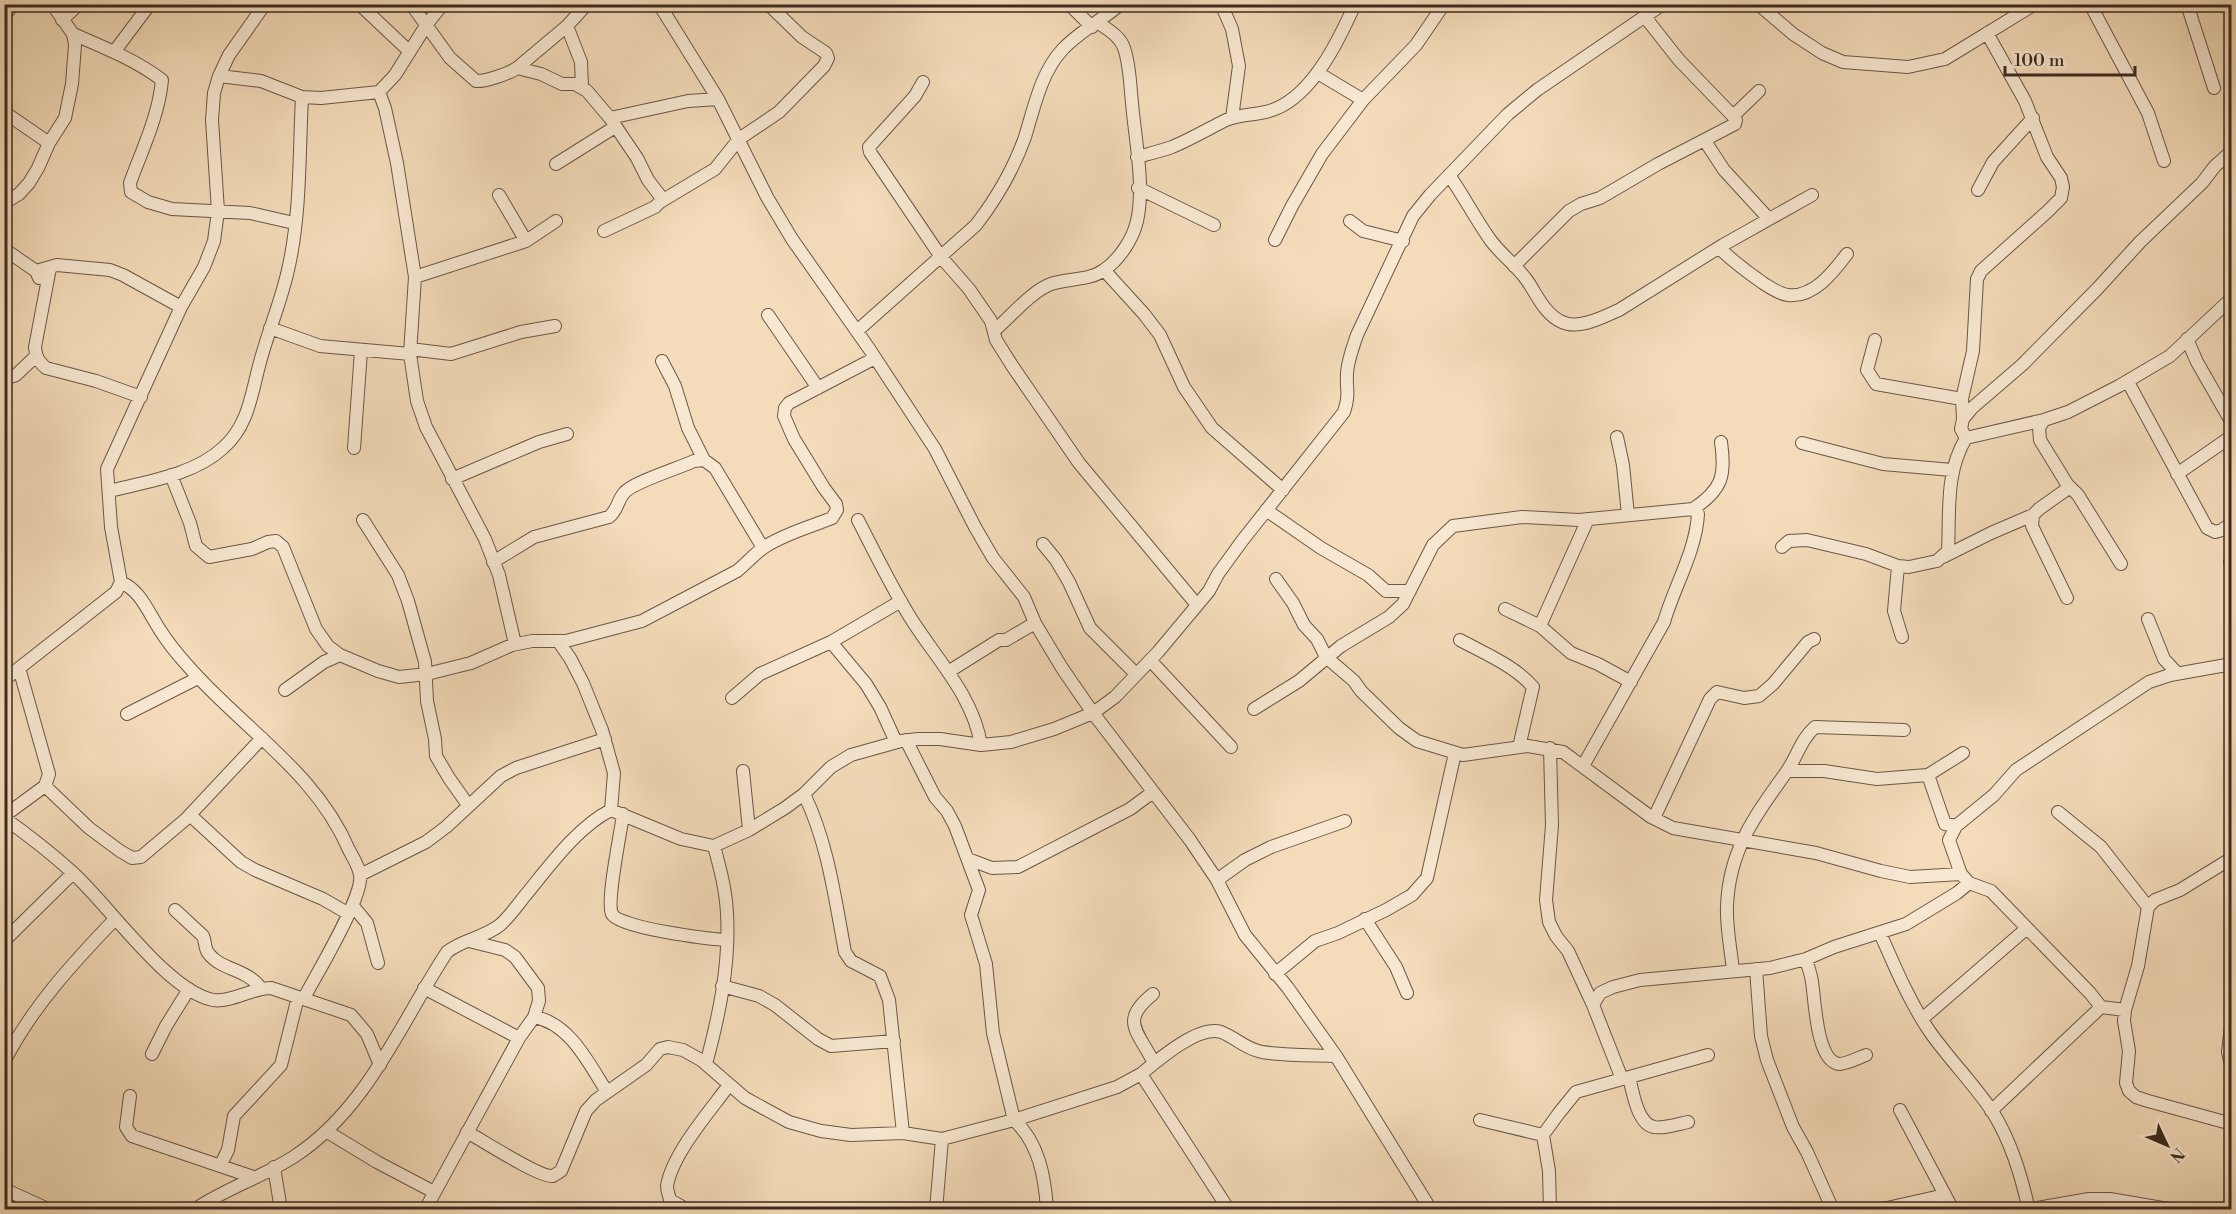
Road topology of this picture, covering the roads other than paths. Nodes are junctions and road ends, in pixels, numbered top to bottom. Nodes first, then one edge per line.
1 (13, 4) edge
2 (52, 4) edge
3 (80, 4) edge
4 (150, 4) edge
5 (265, 4) edge
6 (359, 4) edge
7 (411, 4) edge
8 (443, 4) edge
9 (587, 4) edge
10 (659, 4) edge
11 (768, 4) edge
12 (1069, 4) edge
13 (1122, 4) edge
14 (1221, 4) edge
15 (1355, 4) edge
16 (1444, 4) edge
17 (1663, 4) edge
18 (1758, 4) edge
19 (2035, 4) edge
20 (2090, 4) edge
21 (2187, 4) edge
22 (4, 17) edge
23 (1644, 17) junction
24 (62, 20) junction
25 (427, 24) junction
26 (1095, 25) junction
27 (567, 26) junction
28 (1987, 33) junction
29 (73, 34) junction
30 (409, 51) junction
31 (114, 52) junction
32 (517, 68) junction
33 (1318, 73) junction
34 (219, 76) junction
35 (923, 82) dead end
36 (582, 87) junction
37 (2214, 87) dead end
38 (1760, 91) dead end
39 (379, 92) junction
40 (302, 97) junction
41 (718, 99) junction
42 (1363, 100) junction
43 (4, 112) edge
44 (1733, 116) junction
45 (1232, 118) junction
46 (2033, 118) junction
47 (612, 122) junction
48 (739, 139) junction
49 (1705, 141) junction
50 (49, 143) junction
51 (2232, 151) edge
52 (1137, 158) junction
53 (2164, 161) dead end
54 (556, 164) dead end
55 (1449, 175) junction
56 (1138, 188) junction
57 (1978, 190) dead end
58 (499, 195) dead end
59 (1812, 195) dead end
60 (660, 202) junction
61 (4, 203) edge
62 (218, 211) junction
63 (1769, 219) junction
64 (556, 221) dead end
65 (1350, 221) dead end
66 (294, 223) junction
67 (1215, 225) dead end
68 (604, 231) dead end
69 (1275, 240) dead end
70 (526, 241) junction
71 (1403, 241) junction
72 (1719, 248) junction
73 (4, 249) edge
74 (1847, 254) dead end
75 (941, 257) junction
76 (1514, 266) junction
77 (50, 268) junction
78 (1104, 270) junction
79 (36, 271) junction
80 (416, 277) junction
81 (46, 292) junction
82 (2232, 298) edge
83 (182, 307) junction
84 (768, 315) dead end
85 (555, 326) dead end
86 (270, 328) junction
87 (995, 330) junction
88 (857, 331) junction
89 (2187, 339) junction
90 (1875, 340) dead end
91 (361, 351) junction
92 (410, 351) junction
93 (36, 356) junction
94 (875, 358) junction
95 (662, 361) dead end
96 (4, 379) edge
97 (2128, 381) junction
98 (818, 388) junction
99 (141, 397) junction
100 (1962, 399) junction
101 (1964, 419) junction
102 (2044, 420) junction
103 (2232, 423) edge
104 (567, 434) dead end
105 (2232, 436) edge
106 (1617, 437) dead end
107 (1966, 438) junction
108 (1721, 442) dead end
109 (1802, 443) dead end
110 (354, 448) dead end
111 (704, 460) junction
112 (1952, 470) junction
113 (2177, 474) junction
114 (171, 475) junction
115 (452, 479) junction
116 (2070, 487) junction
117 (1283, 490) junction
118 (109, 491) junction
119 (1693, 508) junction
120 (1266, 510) junction
121 (1628, 515) junction
122 (2033, 515) junction
123 (1588, 519) junction
124 (363, 520) dead end
125 (858, 520) dead end
126 (2232, 523) edge
127 (1043, 544) dead end
128 (1782, 547) dead end
129 (763, 548) junction
130 (1944, 557) junction
131 (493, 562) junction
132 (2121, 564) dead end
133 (1898, 566) junction
134 (1276, 579) dead end
135 (121, 582) junction
136 (1386, 591) junction
137 (1410, 591) junction
138 (2067, 598) dead end
139 (901, 601) junction
140 (1197, 605) junction
141 (1505, 609) dead end
142 (1389, 617) junction
143 (2148, 619) dead end
144 (1035, 623) junction
145 (1540, 626) junction
146 (1902, 637) dead end
147 (1814, 639) dead end
148 (1460, 640) dead end
149 (558, 641) junction
150 (831, 642) junction
151 (515, 644) junction
152 (340, 655) junction
153 (1326, 657) junction
154 (1150, 660) junction
155 (2232, 664) edge
156 (19, 668) junction
157 (948, 672) junction
158 (2177, 673) junction
159 (427, 674) junction
160 (1136, 674) junction
161 (198, 678) junction
162 (4, 680) edge
163 (1630, 682) junction
164 (285, 690) dead end
165 (732, 698) dead end
166 (1254, 709) dead end
167 (1093, 713) junction
168 (127, 714) dead end
169 (1904, 730) dead end
170 (262, 738) junction
171 (605, 739) junction
172 (901, 741) junction
173 (981, 745) junction
174 (1231, 747) dead end
175 (1519, 747) junction
176 (1550, 748) junction
177 (1455, 753) junction
178 (1963, 753) dead end
179 (1583, 766) junction
180 (743, 771) dead end
181 (1787, 771) junction
182 (1928, 775) junction
183 (45, 786) junction
184 (1153, 792) junction
185 (804, 794) junction
186 (468, 805) junction
187 (611, 810) junction
188 (2058, 812) dead end
189 (190, 814) junction
190 (623, 814) junction
191 (4, 817) edge
192 (1653, 818) junction
193 (1345, 821) dead end
194 (1956, 826) junction
195 (749, 830) junction
196 (1743, 840) junction
197 (714, 846) junction
198 (2232, 858) edge
199 (968, 859) junction
200 (992, 868) junction
201 (73, 873) junction
202 (360, 875) junction
203 (1965, 878) junction
204 (1217, 880) junction
205 (977, 881) junction
206 (2148, 907) junction
207 (175, 910) dead end
208 (351, 910) junction
209 (115, 919) junction
210 (1365, 919) junction
211 (2026, 929) junction
212 (1880, 933) junction
213 (469, 940) junction
214 (727, 940) junction
215 (4, 941) edge
216 (1806, 959) junction
217 (378, 963) dead end
218 (1756, 969) junction
219 (1733, 971) junction
220 (1275, 974) junction
221 (722, 986) junction
222 (261, 988) junction
223 (424, 988) junction
224 (189, 989) junction
225 (1407, 993) dead end
226 (1153, 994) dead end
227 (301, 998) junction
228 (1593, 1005) junction
229 (2101, 1007) junction
230 (2125, 1010) junction
231 (534, 1017) junction
232 (2232, 1018) edge
233 (1922, 1019) junction
234 (519, 1038) junction
235 (894, 1041) junction
236 (152, 1054) dead end
237 (1708, 1055) dead end
238 (1866, 1055) dead end
239 (1336, 1056) junction
240 (4, 1062) edge
241 (1154, 1063) junction
242 (706, 1064) junction
243 (380, 1065) junction
244 (2232, 1069) edge
245 (1141, 1074) junction
246 (1625, 1078) junction
247 (729, 1085) junction
248 (607, 1092) junction
249 (130, 1096) dead end
250 (1900, 1110) dead end
251 (1991, 1111) junction
252 (1014, 1120) junction
253 (1480, 1120) dead end
254 (1688, 1122) dead end
255 (2232, 1124) edge
256 (326, 1131) junction
257 (467, 1132) junction
258 (903, 1133) junction
259 (1544, 1135) junction
260 (942, 1139) junction
261 (220, 1166) junction
262 (274, 1167) junction
263 (253, 1178) junction
264 (4, 1189) edge
265 (434, 1192) junction
266 (1945, 1195) junction
267 (681, 1208) edge
268 (50, 1209) edge
269 (194, 1209) edge
270 (281, 1209) edge
271 (425, 1209) edge
272 (936, 1209) edge
273 (1047, 1209) edge
274 (1229, 1209) edge
275 (1431, 1209) edge
276 (1550, 1209) edge
277 (1833, 1209) edge
278 (1878, 1209) edge
279 (1953, 1209) edge
280 (2028, 1209) edge
281 (2174, 1209) edge

1 - 22 street
2 - 24 street
3 - 24 street
4 - 31 street
5 - 34 street
6 - 30 street
7 - 25 street
8 - 25 street
9 - 27 street
10 - 41 street
11 - 48 street
12 - 26 street
13 - 26 street
14 - 45 street
15 - 33 street
16 - 42 street
17 - 23 street
18 - 28 street
19 - 28 street
20 - 53 street
21 - 37 street
23 - 44 street
23 - 55 street
24 - 29 street
25 - 30 street
25 - 32 street
26 - 52 street
26 - 75 street
27 - 32 street
27 - 36 street
28 - 46 street
29 - 31 street
29 - 50 street
30 - 39 street
31 - 62 street
32 - 36 street
33 - 42 street
33 - 45 street
34 - 40 street
34 - 62 street
35 - 75 street
36 - 47 street
38 - 44 street
39 - 40 street
39 - 80 street
40 - 66 street
41 - 47 street
41 - 48 street
42 - 69 street
43 - 50 street
44 - 49 street
45 - 52 street
46 - 57 street
46 - 100 street
47 - 54 street
47 - 60 street
48 - 60 street
48 - 88 street
49 - 63 street
49 - 76 street
50 - 61 street
51 - 101 street
52 - 56 street
55 - 71 street
55 - 76 street
56 - 67 street
56 - 78 street
58 - 70 street
59 - 63 street
60 - 68 street
62 - 66 street
62 - 83 street
63 - 72 street
64 - 70 street
65 - 71 street
66 - 86 street
70 - 80 street
71 - 117 street
72 - 74 street
72 - 76 street
73 - 79 street
75 - 87 street
75 - 88 street
77 - 79 street
77 - 81 street
77 - 83 street
78 - 87 street
78 - 117 street
79 - 81 street
80 - 92 street
81 - 93 street
82 - 89 street
83 - 99 street
84 - 98 street
85 - 92 street
86 - 91 street
86 - 114 street
87 - 140 street
88 - 94 street
89 - 97 street
89 - 103 street
90 - 100 street
91 - 92 street
91 - 110 street
92 - 115 street
93 - 96 street
93 - 99 street
94 - 98 street
94 - 144 street
95 - 111 street
97 - 102 street
97 - 113 street
98 - 129 street
99 - 118 street
100 - 101 street
101 - 107 street
102 - 107 street
102 - 116 street
104 - 115 street
105 - 113 street
106 - 121 street
107 - 112 street
108 - 119 street
109 - 112 street
111 - 129 street
111 - 131 street
112 - 130 street
113 - 126 street
114 - 118 street
114 - 152 street
115 - 131 street
116 - 122 street
116 - 132 street
117 - 120 street
118 - 135 street
119 - 121 street
119 - 163 street
120 - 136 street
120 - 140 street
121 - 123 street
122 - 130 street
122 - 138 street
123 - 137 street
123 - 145 street
124 - 159 street
125 - 139 street
127 - 160 street
128 - 133 street
129 - 149 street
130 - 133 street
131 - 151 street
133 - 146 street
134 - 153 street
135 - 156 street
135 - 161 street
136 - 137 street
136 - 142 street
137 - 142 street
139 - 150 street
139 - 157 street
140 - 154 street
141 - 145 street
142 - 153 street
143 - 158 street
144 - 157 street
144 - 167 street
145 - 163 street
147 - 192 street
148 - 175 street
149 - 151 street
149 - 171 street
150 - 165 street
150 - 172 street
151 - 159 street
152 - 159 street
152 - 164 street
153 - 166 street
153 - 177 street
154 - 160 street
154 - 174 street
155 - 158 street
156 - 162 street
156 - 183 street
157 - 173 street
158 - 194 street
159 - 186 street
160 - 167 street
161 - 168 street
161 - 170 street
163 - 179 street
167 - 173 street
167 - 184 street
169 - 181 street
170 - 189 street
170 - 202 street
171 - 186 street
171 - 187 street
172 - 173 street
172 - 185 street
172 - 199 street
175 - 176 street
175 - 177 street
176 - 179 street
176 - 228 street
177 - 210 street
178 - 182 street
179 - 192 street
180 - 195 street
181 - 182 street
181 - 196 street
182 - 194 street
183 - 189 street
183 - 191 street
184 - 200 street
184 - 204 street
185 - 195 street
185 - 235 street
186 - 202 street
187 - 190 street
187 - 213 street
188 - 206 street
189 - 208 street
190 - 197 street
190 - 214 street
191 - 201 street
192 - 196 street
193 - 204 street
194 - 203 street
195 - 197 street
196 - 203 street
196 - 219 street
197 - 214 street
198 - 206 street
199 - 200 street
199 - 205 street
200 - 205 street
201 - 209 street
201 - 215 street
202 - 208 street
203 - 211 street
203 - 212 street
204 - 220 street
205 - 252 street
206 - 230 street
207 - 222 street
208 - 217 street
208 - 227 street
209 - 224 street
209 - 240 street
210 - 220 street
210 - 225 street
211 - 229 street
211 - 233 street
212 - 216 street
212 - 233 street
213 - 223 street
213 - 231 street
214 - 221 street
216 - 218 street
216 - 238 street
218 - 219 street
218 - 277 street
219 - 228 street
220 - 239 street
221 - 235 street
221 - 242 street
222 - 224 street
222 - 227 street
223 - 234 street
223 - 243 street
224 - 236 street
226 - 241 street
227 - 243 street
227 - 261 street
228 - 246 street
229 - 230 street
229 - 251 street
230 - 255 street
231 - 234 street
231 - 248 street
232 - 244 street
233 - 251 street
234 - 257 street
235 - 258 street
237 - 246 street
239 - 241 street
239 - 275 street
241 - 245 street
242 - 247 street
242 - 248 street
243 - 256 street
245 - 252 street
245 - 274 street
246 - 254 street
246 - 259 street
247 - 258 street
247 - 267 street
248 - 257 street
249 - 261 street
250 - 266 street
251 - 280 street
252 - 260 street
252 - 273 street
253 - 259 street
256 - 262 street
256 - 265 street
257 - 265 street
258 - 260 street
259 - 276 street
260 - 272 street
261 - 263 street
262 - 263 street
262 - 270 street
263 - 269 street
264 - 268 street
265 - 271 street
266 - 278 street
266 - 279 street
280 - 281 street

